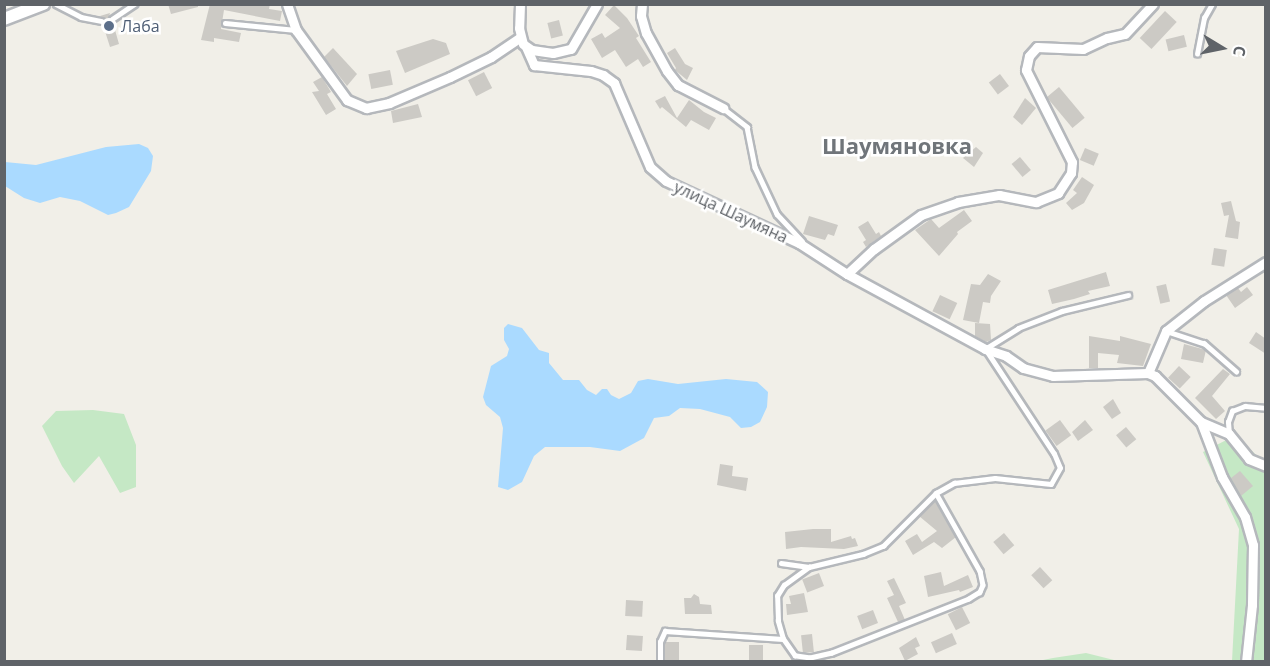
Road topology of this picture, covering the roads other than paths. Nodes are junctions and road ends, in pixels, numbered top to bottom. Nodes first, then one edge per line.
1 (43, 4) edge
2 (56, 4) edge
3 (134, 4) edge
4 (287, 4) edge
5 (520, 4) edge
6 (597, 4) edge
7 (642, 4) edge
8 (1153, 4) edge
9 (1212, 4) edge
10 (4, 19) edge
11 (112, 19) dead end
12 (102, 21) dead end
13 (225, 23) dead end
14 (297, 30) junction
15 (519, 38) junction
16 (526, 47) junction
17 (1197, 54) dead end
18 (723, 108) joint
19 (818, 254) junction
20 (1266, 262) edge
21 (847, 274) junction
22 (1128, 295) dead end
23 (1166, 331) junction
24 (985, 349) junction
25 (1236, 371) dead end
26 (1148, 374) junction
27 (1266, 408) edge
28 (1201, 422) junction
29 (1229, 434) junction
30 (1266, 466) edge
31 (936, 493) junction
32 (782, 563) dead end
33 (809, 567) junction
34 (783, 639) junction
35 (660, 662) edge
36 (1246, 662) edge

1 - 10 main road
2 - 12 lane
3 - 11 lane
4 - 14 street
5 - 15 street
6 - 16 street
7 - 18 street
8 - 21 street
9 - 17 lane
13 - 14 lane
14 - 15 street
15 - 16 street, улица Шаумяна
16 - 19 street, улица Шаумяна
18 - 19 lane
19 - 21 street, улица Шаумяна
20 - 23 street
21 - 24 street, улица Шаумяна
22 - 24 lane
23 - 25 lane
23 - 26 street
24 - 26 street, улица Шаумяна
24 - 31 lane
26 - 28 street
27 - 29 lane
28 - 29 street
28 - 36 street
29 - 30 street
31 - 33 lane
31 - 34 lane
32 - 33 lane
33 - 34 lane
34 - 35 lane

